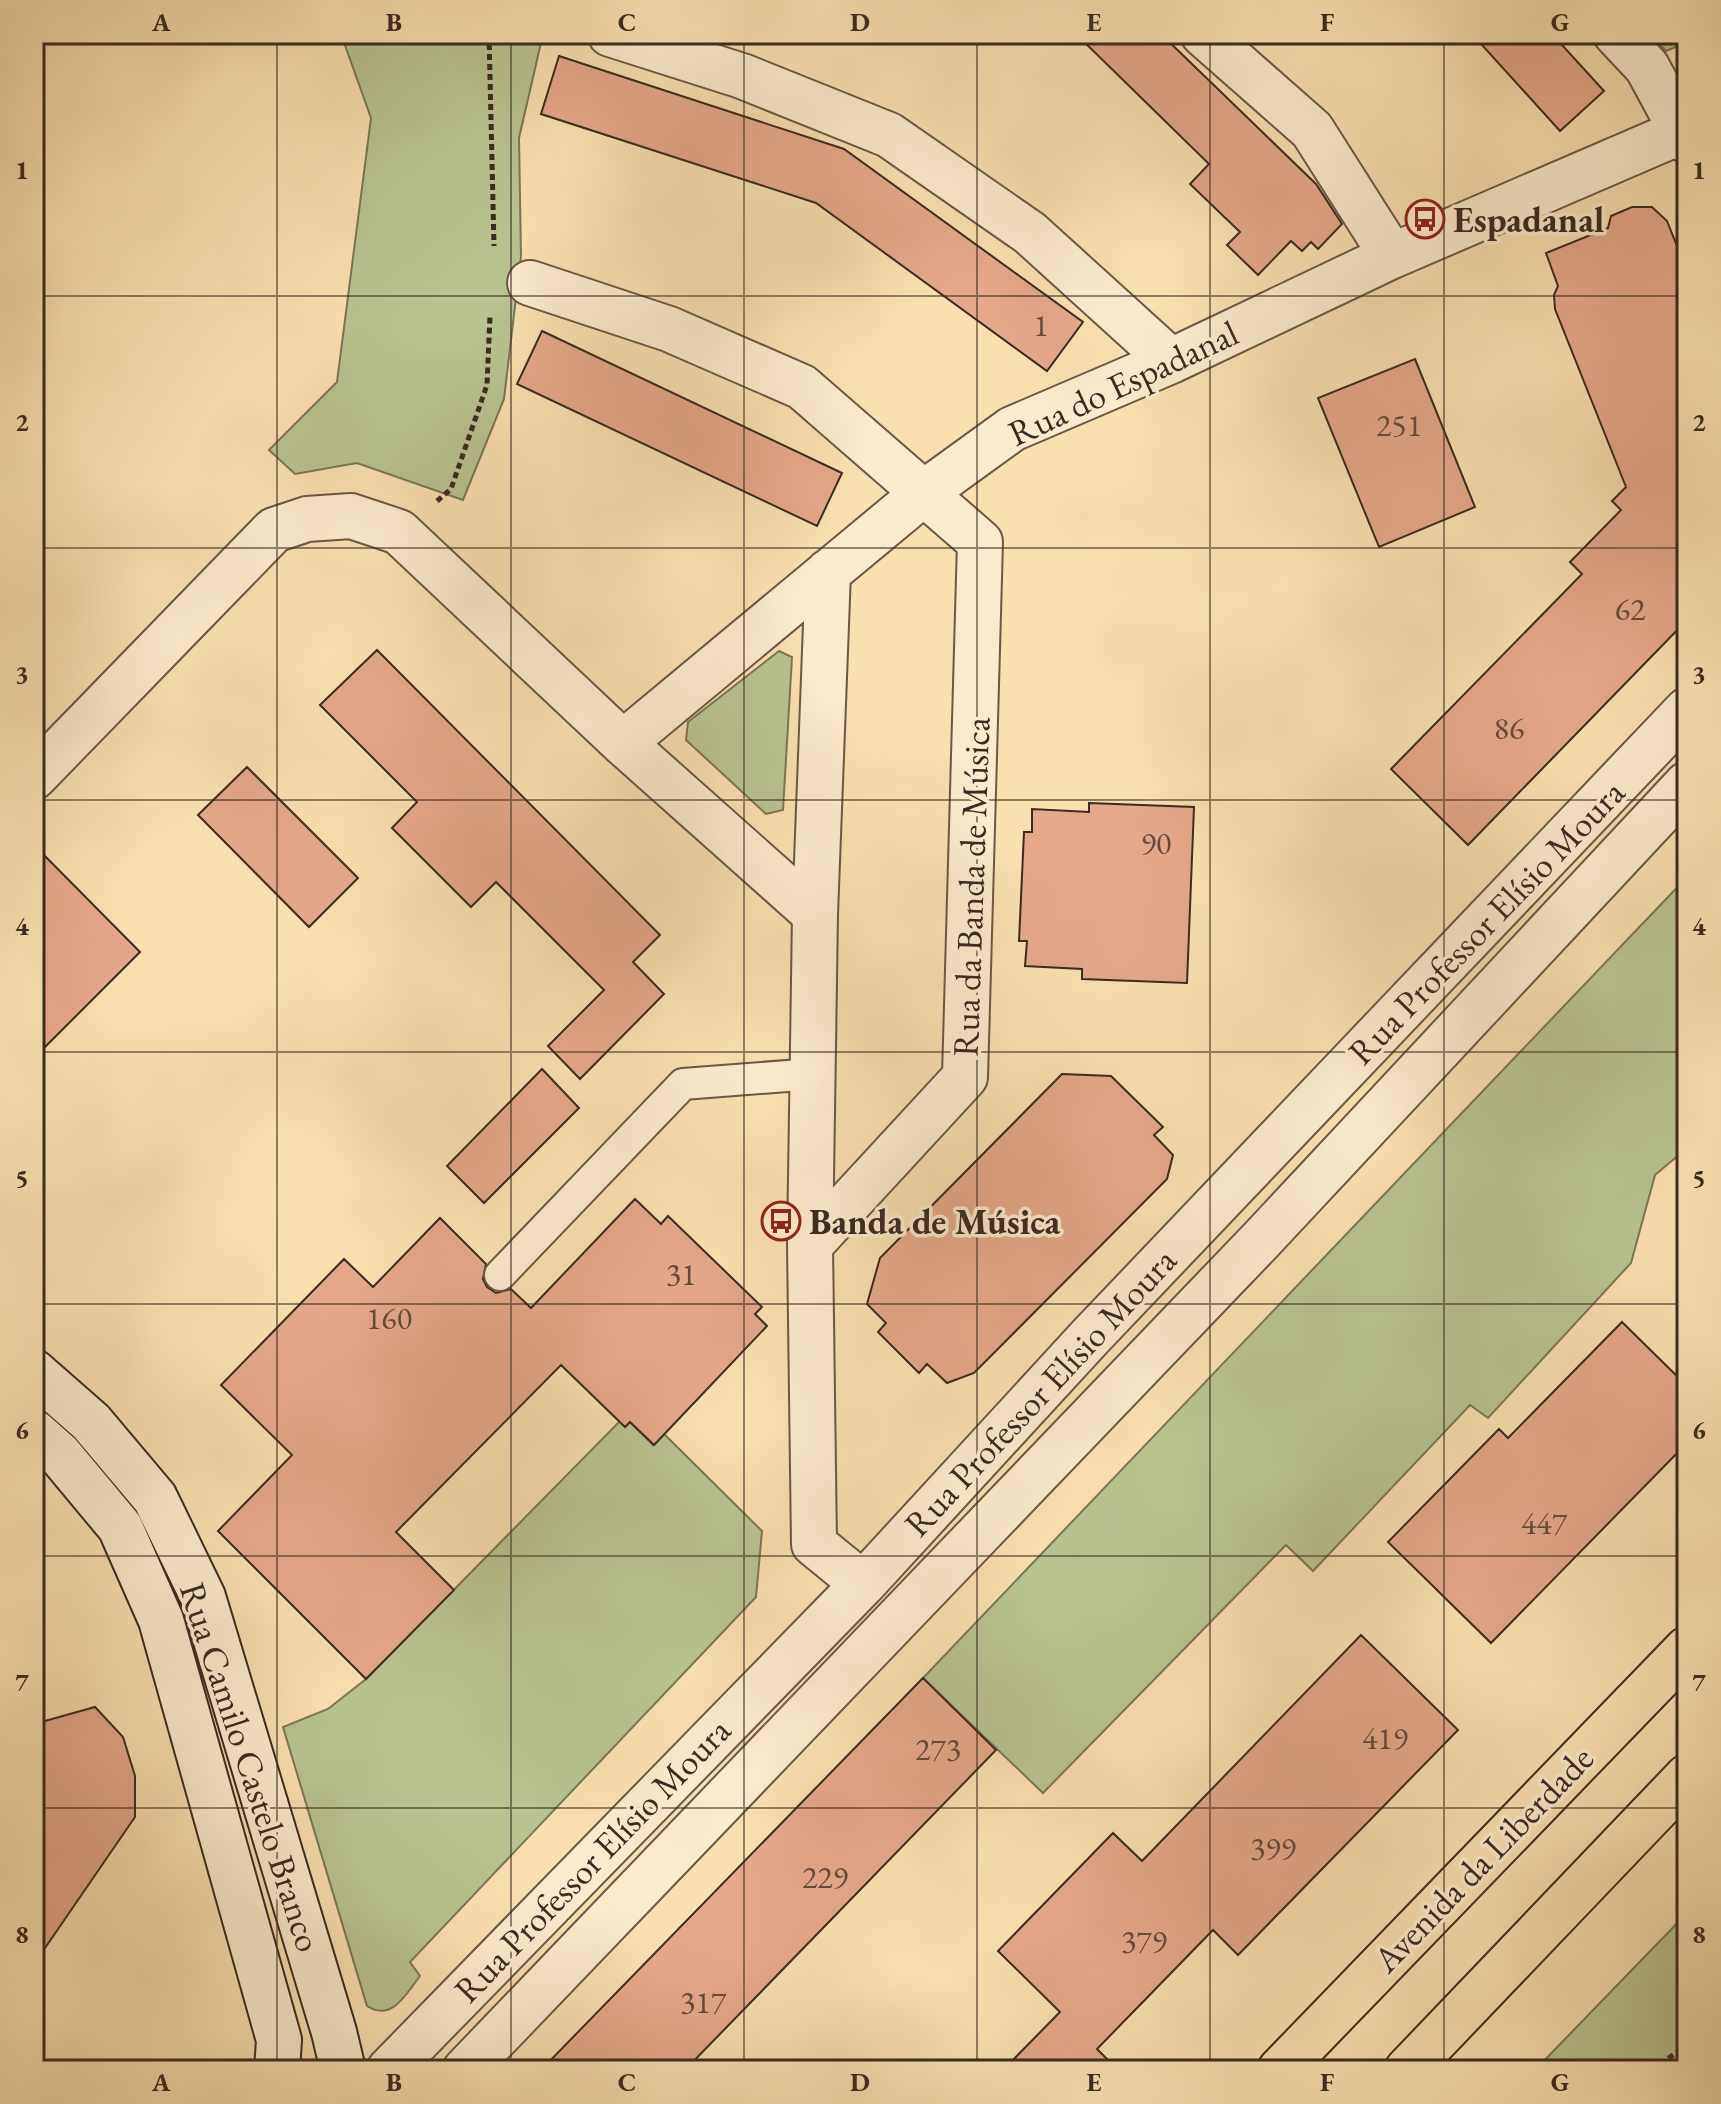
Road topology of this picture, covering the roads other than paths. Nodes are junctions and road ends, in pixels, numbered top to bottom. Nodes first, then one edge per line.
1 (610, 34) edge
2 (1203, 34) edge
3 (1616, 34) edge
4 (1686, 134) edge
5 (1392, 256) junction
6 (530, 283) dead end
7 (1171, 361) junction
8 (925, 492) junction
9 (828, 572) junction
10 (1687, 710) edge
11 (623, 743) junction
12 (34, 777) edge
13 (1687, 784) edge
14 (815, 914) junction
15 (813, 1074) junction
16 (810, 1245) junction
17 (500, 1275) dead end
18 (34, 1372) edge
19 (34, 1432) edge
20 (863, 1584) junction
21 (1687, 1649) edge
22 (1687, 1777) edge
23 (277, 2070) edge
24 (343, 2070) edge
25 (389, 2070) edge
26 (465, 2070) edge
27 (1280, 2070) edge
28 (1407, 2070) edge

1 - 7 street
2 - 5 street
3 - 4 street
4 - 5 street, Rua do Espadanal
5 - 7 street, Rua do Espadanal
6 - 8 street, Rua da Banda de Música
7 - 8 street, Rua do Espadanal
8 - 9 street, Rua do Espadanal
8 - 16 street, Rua da Banda de Música
9 - 11 street, Rua do Espadanal
9 - 14 street
10 - 20 street, Rua Professor Elísio Moura
11 - 12 street
11 - 14 street
13 - 26 street, Rua Professor Elísio Moura
14 - 15 street
15 - 16 street
15 - 17 lane
16 - 20 street
18 - 24 street, Rua Camilo Castelo Branco
19 - 23 street, Rua Camilo Castelo Branco
20 - 25 street, Rua Professor Elísio Moura
21 - 27 main road, Avenida da Liberdade
22 - 28 main road

